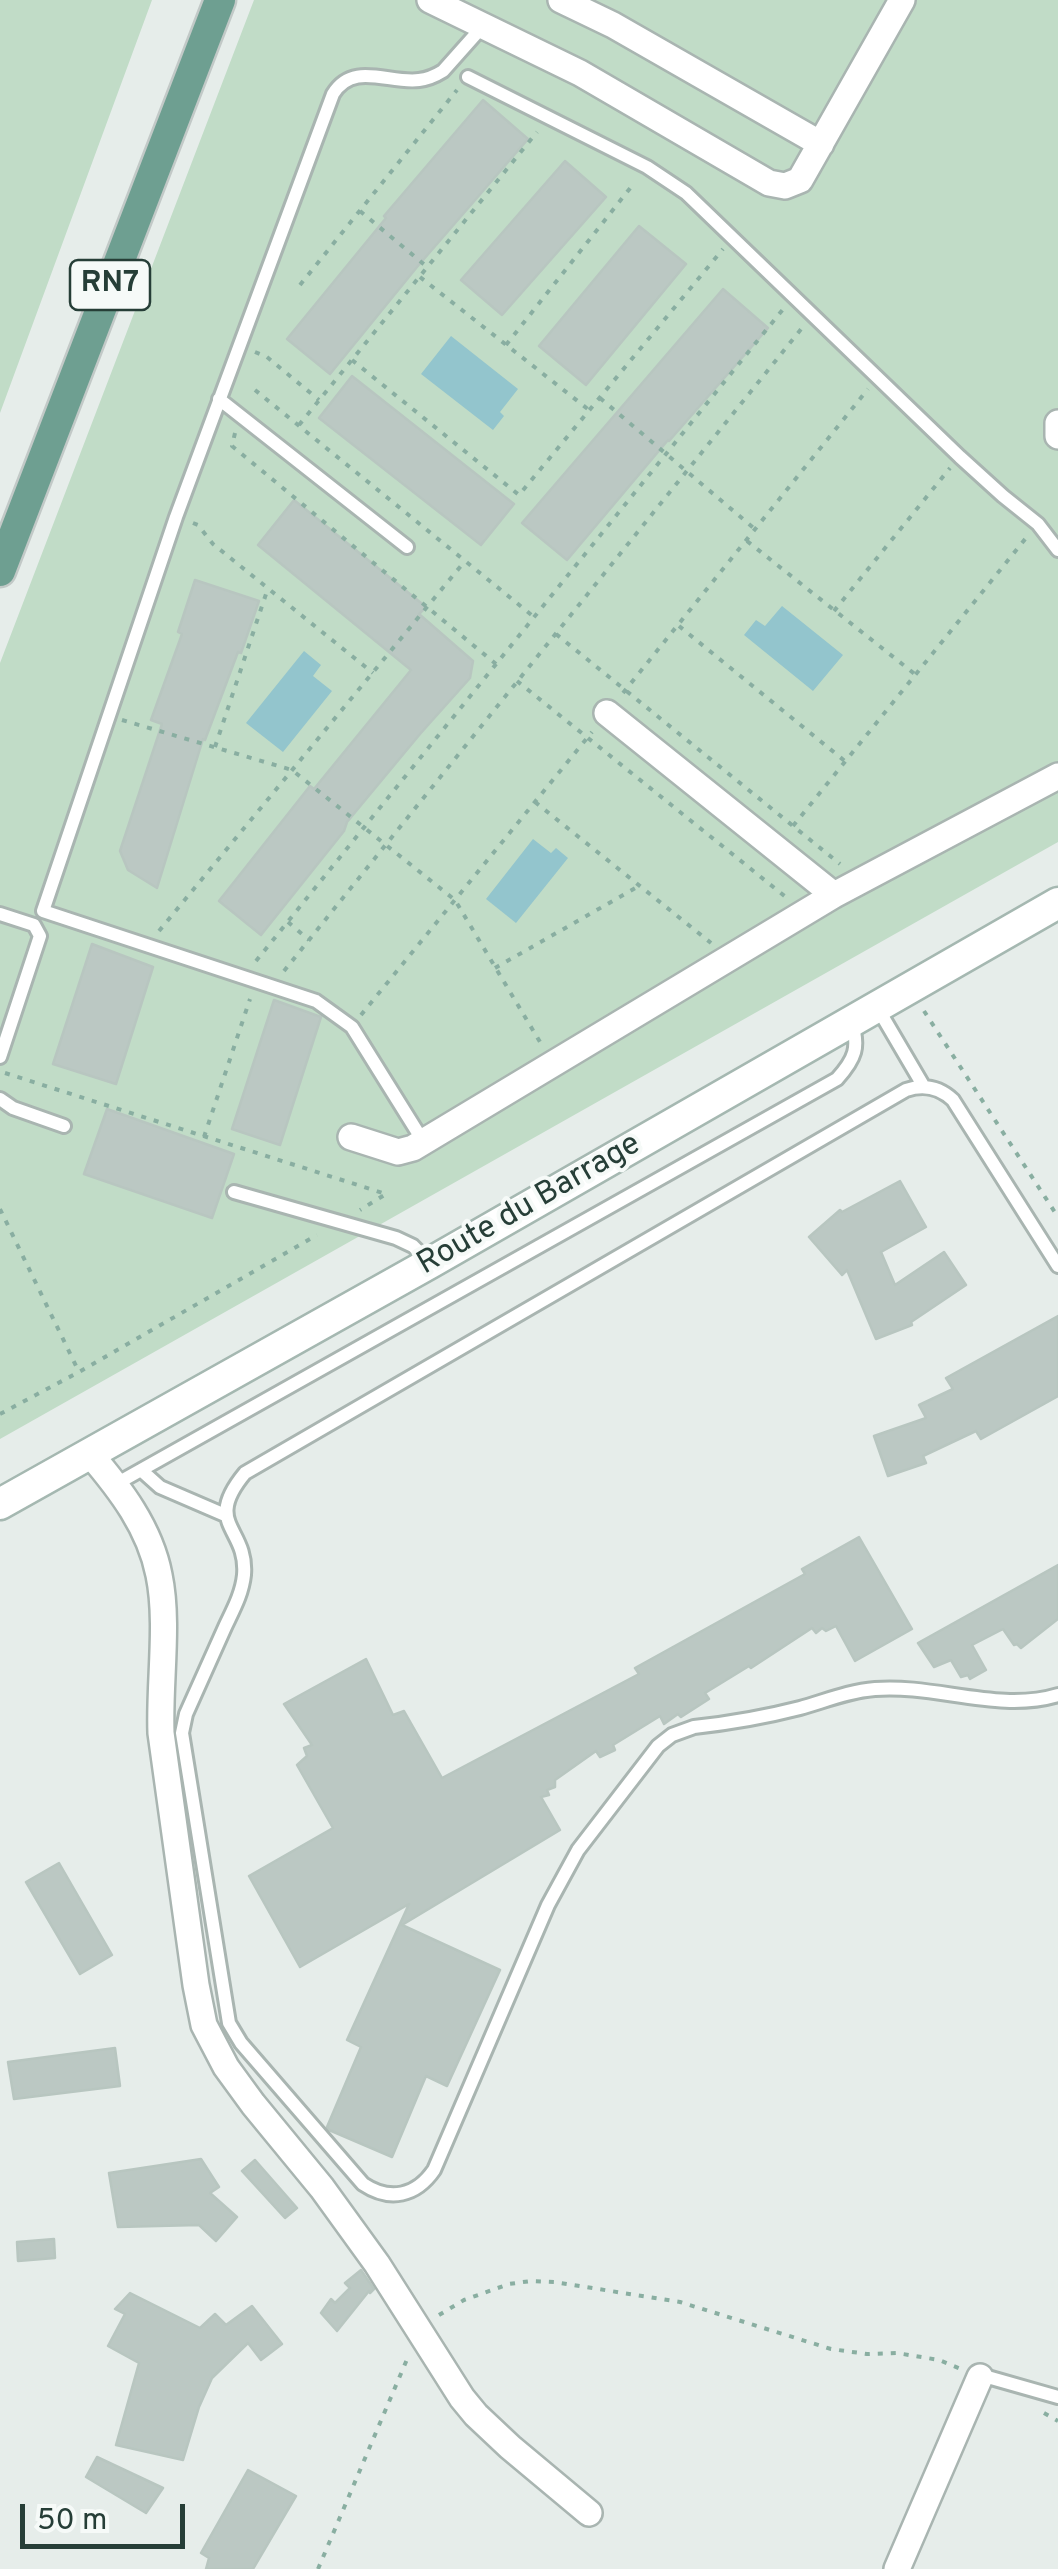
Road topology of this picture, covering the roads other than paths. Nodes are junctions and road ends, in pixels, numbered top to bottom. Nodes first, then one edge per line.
1 (220, 0) edge
2 (430, 0) edge
3 (561, 0) edge
4 (902, 0) edge
5 (483, 26) junction
6 (468, 77) road end
7 (821, 144) junction
8 (220, 399) junction
9 (1058, 423) edge
10 (1058, 436) edge
11 (407, 547) dead end
12 (1058, 550) edge
13 (0, 570) edge
14 (607, 713) dead end
15 (1058, 776) edge
16 (834, 894) junction
17 (1058, 903) edge
18 (0, 914) edge
19 (864, 1014) junction
20 (0, 1058) edge
21 (924, 1086) junction
22 (0, 1099) edge
23 (64, 1126) dead end
24 (350, 1137) dead end
25 (424, 1142) junction
26 (234, 1192) dead end
27 (430, 1263) junction
28 (1058, 1266) edge
29 (90, 1454) junction
30 (141, 1470) junction
31 (116, 1484) junction
32 (0, 1504) edge
33 (225, 1515) junction
34 (1058, 1695) edge
35 (975, 2375) joint
36 (1058, 2397) edge
37 (589, 2513) dead end
38 (897, 2569) edge

1 - 13 main road, RN7
2 - 5 street
3 - 7 street
4 - 7 street
5 - 7 street
5 - 8 lane
6 - 12 lane
8 - 11 lane
8 - 25 lane
9 - 10 street
14 - 16 street
15 - 16 street
16 - 25 street
17 - 19 main road, Route du Barrage
18 - 20 lane
19 - 21 lane
19 - 27 main road, Route du Barrage
19 - 30 lane
21 - 28 lane
21 - 33 lane
22 - 23 lane
24 - 25 street
26 - 27 lane
27 - 29 main road, Route du Barrage
29 - 31 street
29 - 32 main road, Route du Barrage
30 - 31 lane
30 - 33 lane
31 - 37 street
33 - 34 lane
35 - 36 lane
35 - 38 street

